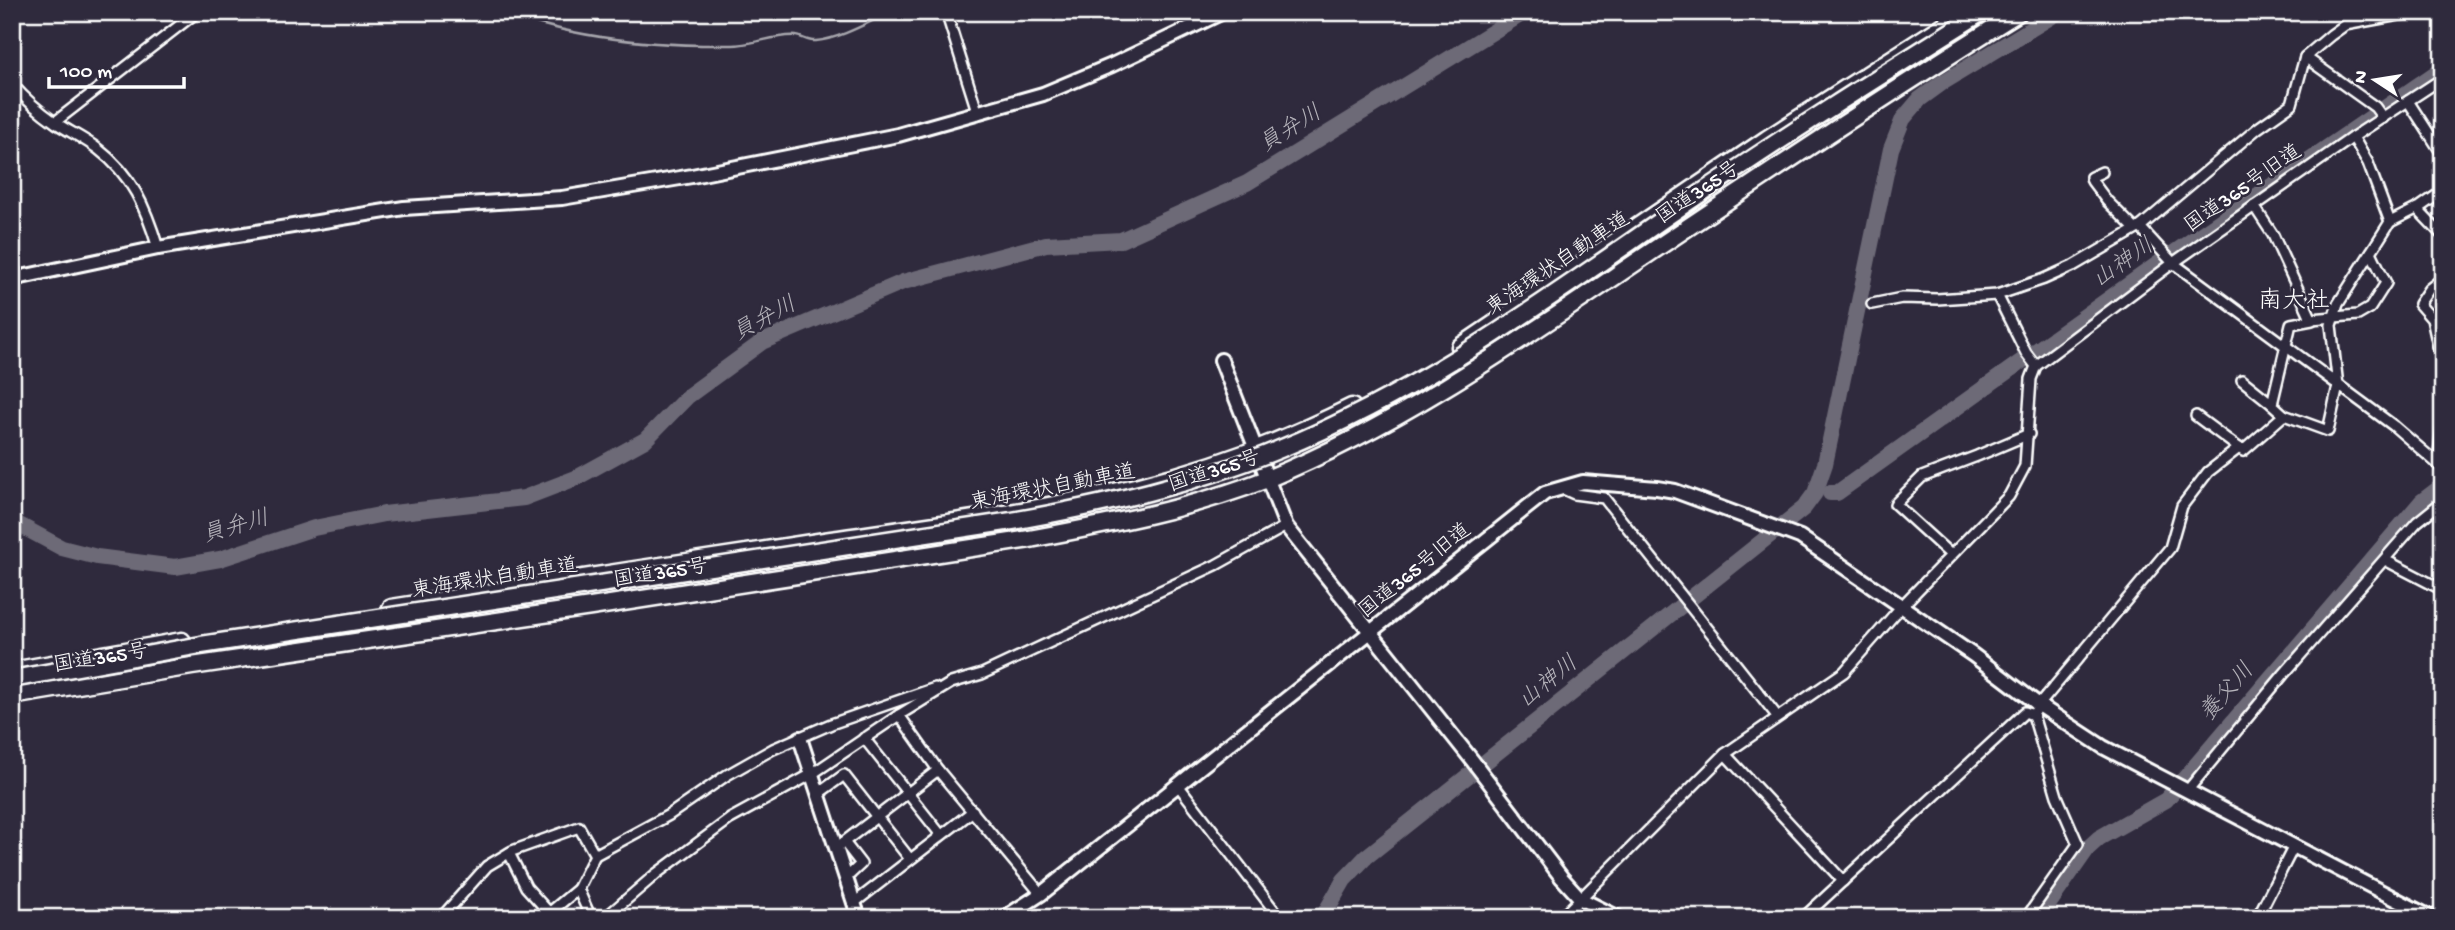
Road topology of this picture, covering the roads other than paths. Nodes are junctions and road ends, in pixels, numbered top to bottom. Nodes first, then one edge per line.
1 (197, 12) edge
2 (946, 12) edge
3 (1223, 12) edge
4 (1965, 12) edge
5 (1982, 12) edge
6 (2019, 12) edge
7 (2415, 12) edge
8 (2305, 57) junction
9 (2443, 78) edge
10 (12, 84) edge
11 (2408, 101) junction
12 (2380, 113) junction
13 (978, 114) junction
14 (55, 122) junction
15 (2353, 137) junction
16 (2443, 155) edge
17 (2102, 172) dead end
18 (2443, 191) edge
19 (2254, 206) junction
20 (2417, 209) junction
21 (2390, 222) junction
22 (2137, 228) junction
23 (2443, 236) edge
24 (158, 248) junction
25 (2371, 253) junction
26 (2169, 259) junction
27 (2443, 278) edge
28 (12, 279) edge
29 (1997, 295) junction
30 (1872, 304) dead end
31 (2333, 318) junction
32 (2311, 319) junction
33 (2287, 346) junction
34 (2440, 347) edge
35 (1221, 360) dead end
36 (2031, 360) junction
37 (2242, 380) dead end
38 (2337, 386) junction
39 (2272, 404) junction
40 (2284, 415) junction
41 (2196, 416) dead end
42 (2029, 434) junction
43 (2239, 448) junction
44 (1254, 450) junction
45 (2440, 468) edge
46 (1266, 479) junction
47 (1560, 487) junction
48 (2443, 501) edge
49 (1286, 526) junction
50 (1951, 555) junction
51 (2385, 560) junction
52 (2443, 590) edge
53 (1900, 608) junction
54 (1371, 632) junction
55 (12, 671) edge
56 (12, 679) edge
57 (951, 683) junction
58 (12, 696) edge
59 (2036, 710) junction
60 (899, 715) junction
61 (1777, 716) junction
62 (800, 738) junction
63 (864, 738) junction
64 (1725, 754) junction
65 (938, 770) junction
66 (812, 774) junction
67 (1178, 785) junction
68 (2185, 790) junction
69 (818, 793) junction
70 (908, 793) junction
71 (973, 811) junction
72 (876, 817) junction
73 (941, 835) junction
74 (840, 845) junction
75 (2294, 846) junction
76 (509, 853) junction
77 (596, 855) junction
78 (910, 859) junction
79 (846, 878) junction
80 (1843, 881) junction
81 (578, 889) junction
82 (1041, 894) junction
83 (1581, 899) junction
84 (854, 903) junction
85 (549, 916) edge
86 (441, 918) edge
87 (591, 918) edge
88 (605, 918) edge
89 (859, 918) edge
90 (1004, 918) edge
91 (1280, 918) edge
92 (1561, 918) edge
93 (1619, 918) edge
94 (1803, 918) edge
95 (2026, 918) edge
96 (2257, 918) edge
97 (2432, 918) edge

1 - 14 street
2 - 13 street
3 - 13 street
4 - 44 highway, 国道365号
5 - 56 highway, 東海環状自動車道, bridge
6 - 46 highway, 国道365号
7 - 8 street
8 - 12 street
8 - 22 street
9 - 11 street, 国道365号旧道
10 - 14 street
11 - 12 street, 国道365号旧道
11 - 16 street
12 - 15 street, 国道365号旧道
13 - 24 street
14 - 24 street
15 - 19 street, 国道365号旧道
15 - 21 street
17 - 22 street
18 - 20 street
19 - 26 street, 国道365号旧道
19 - 32 street
20 - 21 street
20 - 23 street
21 - 25 street
22 - 26 street
22 - 29 street
24 - 28 street
25 - 31 street
25 - 31 street
26 - 33 street
26 - 36 street, 国道365号旧道
27 - 34 street
29 - 30 street
29 - 36 street
31 - 32 street
31 - 38 street
32 - 33 street
33 - 38 street
33 - 39 street
34 - 45 street
35 - 44 street
36 - 42 street
37 - 39 street
38 - 40 street
38 - 45 street
39 - 40 street
40 - 43 street
41 - 43 street
42 - 50 street
42 - 50 street
43 - 59 street
44 - 46 street
44 - 55 highway, 国道365号
46 - 49 street
46 - 58 highway, 国道365号
47 - 53 street, 国道365号旧道
47 - 54 street, 国道365号旧道
47 - 61 street
48 - 51 street
49 - 54 street
49 - 57 street
50 - 53 street
51 - 52 street
51 - 68 street
53 - 59 street, 国道365号旧道
53 - 61 street
54 - 67 street, 国道365号旧道
54 - 83 street
57 - 60 street
57 - 62 street
59 - 68 street, 国道365号旧道
59 - 80 street
59 - 95 street
60 - 63 street
60 - 65 street
61 - 64 street
62 - 66 street
62 - 77 street
63 - 66 street
63 - 70 street
64 - 80 street
64 - 83 street
65 - 70 street
65 - 71 street
66 - 69 street
66 - 88 street
67 - 82 street, 国道365号旧道
67 - 91 street
68 - 75 street, 国道365号旧道
69 - 72 street
69 - 74 street
70 - 72 street
70 - 73 street
71 - 73 street
71 - 82 street
72 - 74 street
72 - 78 street
73 - 78 street
74 - 79 street
74 - 79 street
75 - 96 street
75 - 97 street, 国道365号旧道
76 - 77 street
76 - 85 street
76 - 86 street
77 - 81 street
78 - 84 street
79 - 84 street
80 - 94 street
81 - 85 street
81 - 87 street
82 - 90 street, 国道365号旧道
83 - 92 street
83 - 93 street
84 - 89 street

